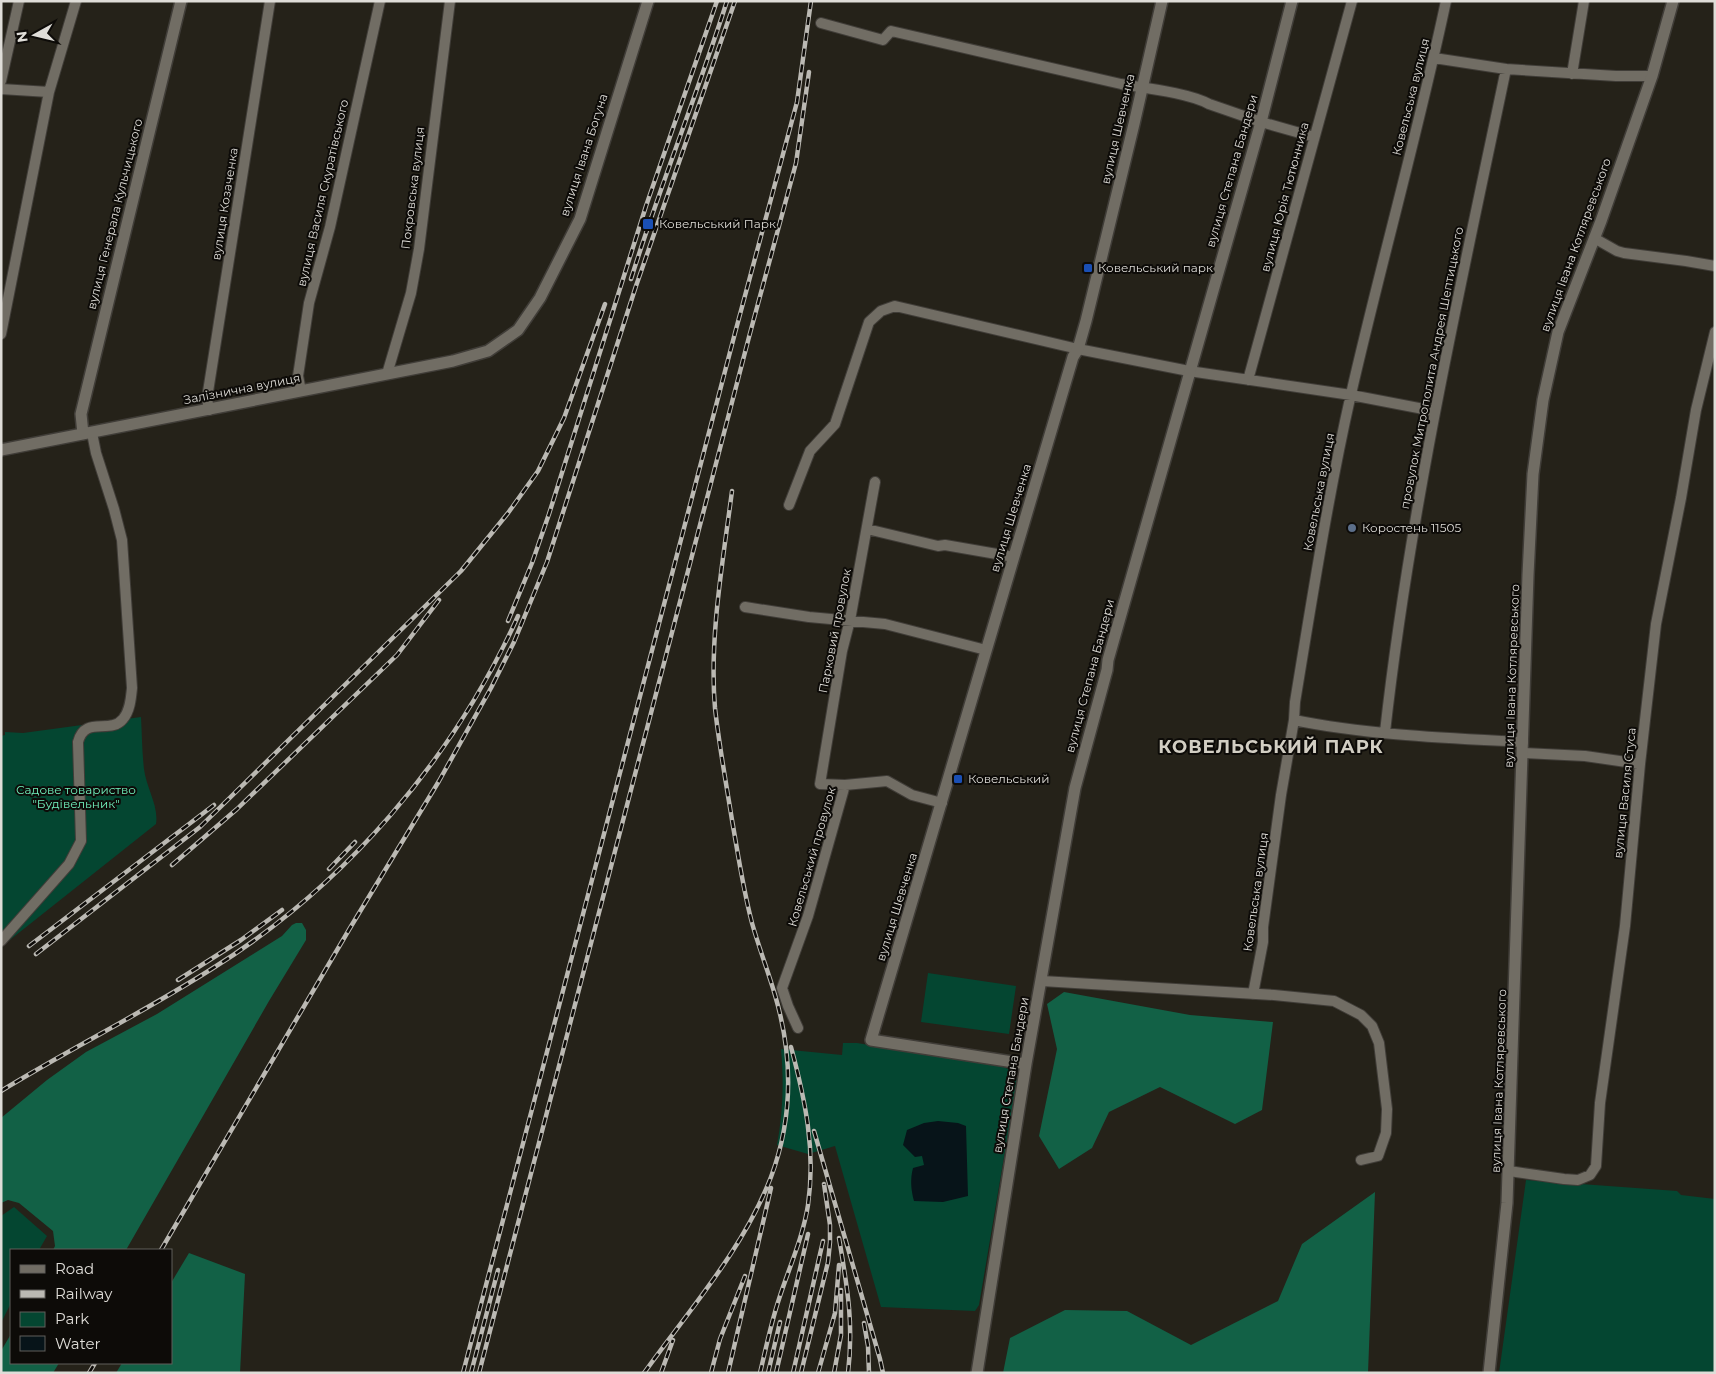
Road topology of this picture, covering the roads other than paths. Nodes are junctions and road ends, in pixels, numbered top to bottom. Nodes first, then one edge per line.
1 (19, 1) edge
2 (76, 1) edge
3 (181, 1) edge
4 (270, 1) edge
5 (380, 1) edge
6 (450, 1) edge
7 (648, 1) edge
8 (1162, 1) edge
9 (1292, 1) edge
10 (1352, 1) edge
11 (1446, 1) edge
12 (1584, 1) edge
13 (1673, 1) edge
14 (821, 24) dead end
15 (1434, 58) junction
16 (1506, 69) junction
17 (1572, 74) junction
18 (1652, 76) junction
19 (1, 81) edge
20 (1142, 88) junction
21 (1, 89) edge
22 (49, 92) junction
23 (1261, 122) junction
24 (1314, 137) junction
25 (1594, 238) junction
26 (1715, 266) edge
27 (1715, 332) edge
28 (1, 334) edge
29 (1078, 348) junction
30 (488, 351) joint
31 (1189, 371) junction
32 (387, 374) junction
33 (1248, 380) junction
34 (301, 391) junction
35 (1351, 395) junction
36 (208, 410) junction
37 (1434, 411) junction
38 (88, 434) junction
39 (1, 450) edge
40 (874, 482) dead end
41 (789, 505) dead end
42 (867, 529) junction
43 (1014, 557) junction
44 (745, 607) dead end
45 (850, 620) junction
46 (986, 650) junction
47 (1294, 720) junction
48 (1385, 732) junction
49 (1523, 748) junction
50 (1640, 764) junction
51 (845, 785) junction
52 (942, 803) junction
53 (1, 940) edge
54 (1042, 980) junction
55 (1254, 994) junction
56 (798, 1028) dead end
57 (1026, 1064) junction
58 (1361, 1160) dead end
59 (1509, 1171) junction
60 (977, 1373) edge
61 (1489, 1373) edge

1 - 19 street
2 - 22 street
3 - 38 street, вулиця Генерала Кульчицького
4 - 36 street, вулиця Козаченка
5 - 34 street, вулиця Василя Скуратівського
6 - 32 street, Покровська вулиця
7 - 30 street, вулиця Івана Богуна
8 - 20 street, вулиця Шевченка
9 - 23 street, вулиця Степана Бандери
10 - 24 street, вулиця Юрія Тютюнника
11 - 15 street, Ковельська вулиця
12 - 17 street
13 - 18 street, вулиця Івана Котляревського
14 - 20 street
15 - 16 street
15 - 35 street, Ковельська вулиця
16 - 17 street
16 - 37 street, провулок Митрополита Андрея Шептицького
17 - 18 street
18 - 25 street, вулиця Івана Котляревського
20 - 23 street
20 - 29 street, вулиця Шевченка
21 - 22 street
22 - 28 street
23 - 24 street
23 - 31 street, вулиця Степана Бандери
24 - 33 street, вулиця Юрія Тютюнника
25 - 26 street
25 - 49 street, вулиця Івана Котляревського
27 - 50 street, вулиця Василя Стуса
29 - 31 street
29 - 41 street
29 - 43 street, вулиця Шевченка
30 - 32 street, Залізнична вулиця
31 - 33 street
31 - 54 street, вулиця Степана Бандери
32 - 34 street, Залізнична вулиця
33 - 35 street
34 - 36 street, Залізнична вулиця
35 - 37 street
35 - 47 street, Ковельська вулиця
36 - 38 street, Залізнична вулиця
37 - 48 street, провулок Митрополита Андрея Шептицького
38 - 39 street, Залізнична вулиця
38 - 53 street
40 - 42 street, Парковий провулок
42 - 43 street
42 - 45 street, Парковий провулок
43 - 46 street, вулиця Шевченка
44 - 45 street
45 - 46 street
45 - 51 street, Парковий провулок
46 - 52 street, вулиця Шевченка
47 - 48 street
47 - 55 street, Ковельська вулиця
48 - 49 street
49 - 50 street
49 - 59 street, вулиця Івана Котляревського
50 - 59 street, вулиця Василя Стуса
51 - 52 street, Ковельський провулок
51 - 56 street, Ковельський провулок
52 - 57 street, вулиця Шевченка
54 - 55 street
54 - 57 street, вулиця Степана Бандери
55 - 58 street
57 - 60 street, вулиця Степана Бандери
59 - 61 street, вулиця Івана Котляревського

